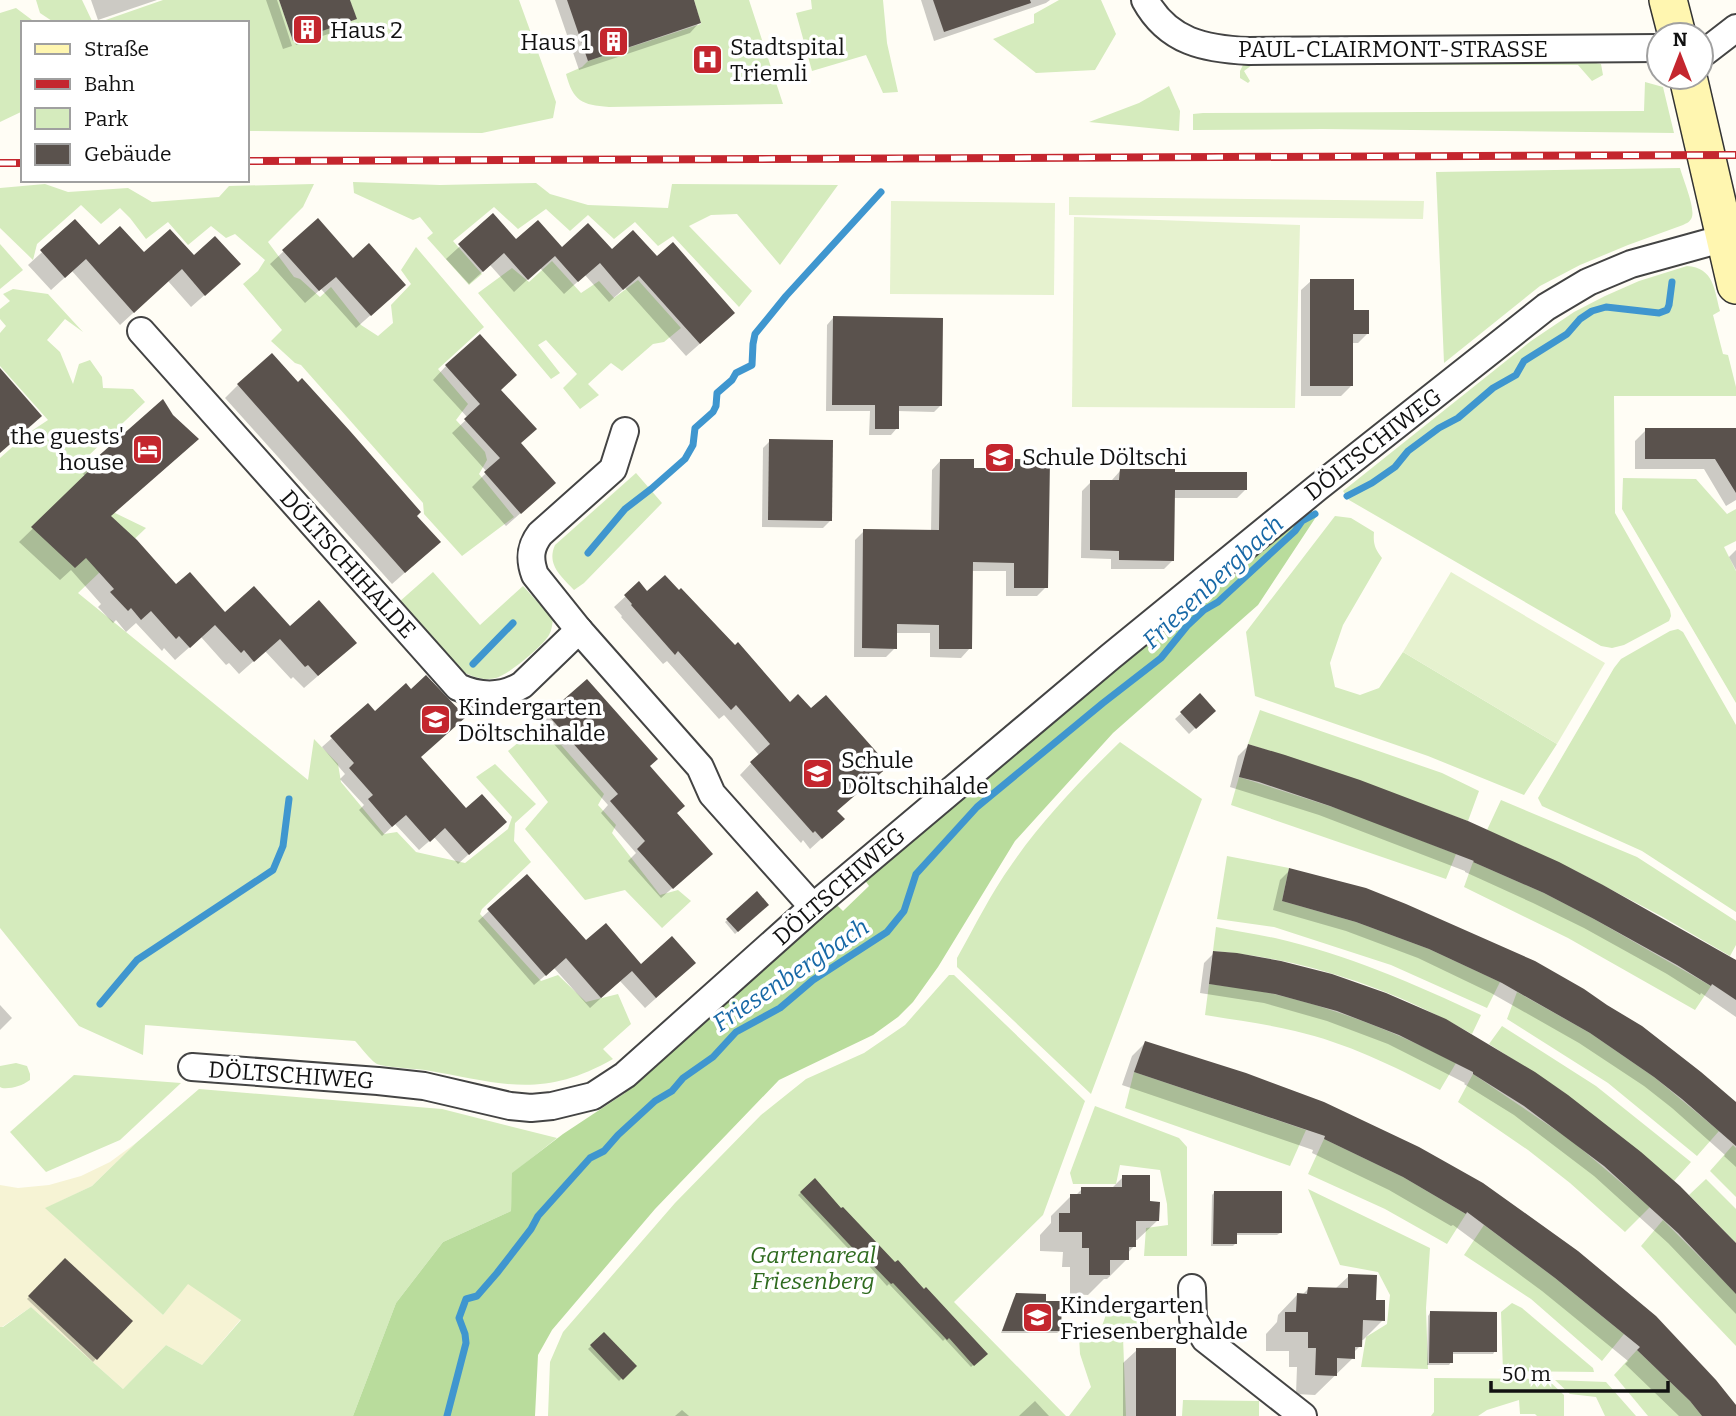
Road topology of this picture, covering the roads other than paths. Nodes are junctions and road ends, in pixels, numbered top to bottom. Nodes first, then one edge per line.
1 (1145, 0) edge
2 (1668, 0) edge
3 (1673, 21) edge
4 (1736, 28) edge
5 (1715, 44) edge
6 (1645, 48) edge
7 (1693, 91) edge
8 (1725, 185) edge
9 (1726, 238) junction
10 (1736, 285) edge
11 (141, 331) dead end
12 (625, 431) dead end
13 (579, 630) junction
14 (813, 906) junction
15 (192, 1067) dead end
16 (1192, 1288) dead end
17 (1303, 1416) edge

1 - 6 street, PAUL-CLAIRMONT-STRASSE
2 - 3 main road
4 - 5 street
7 - 8 main road
8 - 9 main road
9 - 10 main road
9 - 14 street, DÖLTSCHIWEG
11 - 13 street, DÖLTSCHIHALDE
12 - 13 street
13 - 14 street
14 - 15 street, DÖLTSCHIWEG
16 - 17 street

